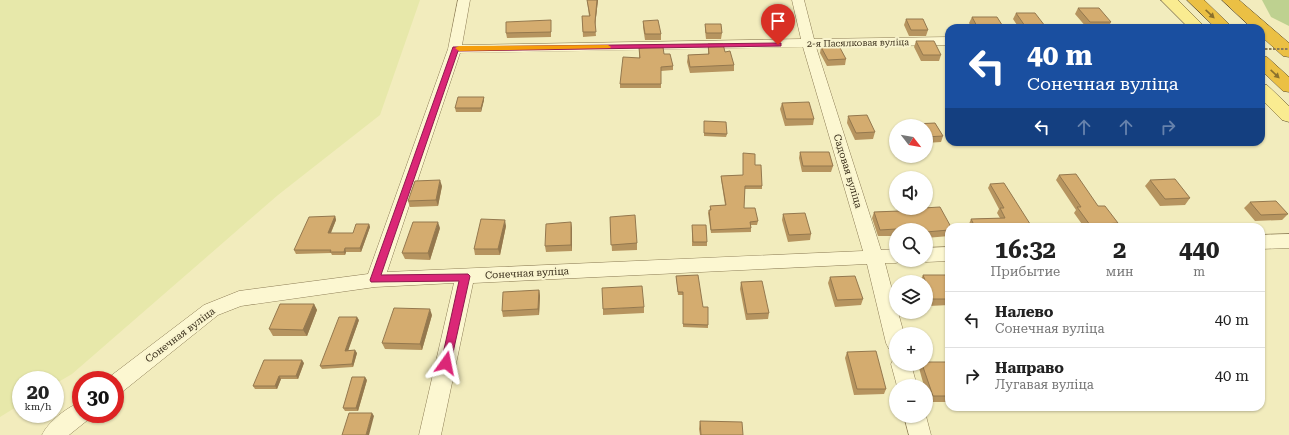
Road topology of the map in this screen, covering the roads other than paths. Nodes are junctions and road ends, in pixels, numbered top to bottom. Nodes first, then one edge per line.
1 (464, 0) edge
2 (798, 0) edge
3 (1169, 0) edge
4 (1195, 0) edge
5 (1230, 0) edge
6 (1251, 19) junction
7 (1194, 24) edge
8 (1221, 24) edge
9 (1257, 24) edge
10 (1265, 31) edge
11 (1289, 32) edge
12 (945, 42) edge
13 (809, 45) junction
14 (455, 48) junction
15 (1289, 52) edge
16 (1265, 65) edge
17 (1289, 87) edge
18 (1265, 93) edge
19 (1289, 116) edge
20 (1289, 241) edge
21 (1265, 242) edge
22 (945, 254) edge
23 (933, 255) edge
24 (874, 256) junction
25 (889, 256) edge
26 (465, 276) junction
27 (375, 280) junction
28 (892, 327) edge
29 (124, 378) edge
30 (72, 419) edge
31 (917, 423) edge
32 (53, 435) edge
33 (430, 435) edge
34 (920, 435) edge

1 - 14 street
2 - 13 street, Садовая вуліца
3 - 7 main road
4 -> 8 highway
5 - 6 highway
6 - 9 highway
6 - 11 highway
10 - 15 highway
12 - 13 street, 2-я Пасялковая вуліца
13 - 14 street, 2-я Пасялковая вуліца
13 - 24 street, Садовая вуліца
14 - 27 street
16 -> 17 highway
18 - 19 main road
20 - 21 street
22 - 23 street
24 - 25 street, Сонечная вуліца
24 - 26 street, Сонечная вуліца
24 - 28 street, Садовая вуліца
26 - 27 street, Сонечная вуліца
26 - 33 street
27 - 29 street, Сонечная вуліца
30 - 32 street
31 - 34 street

